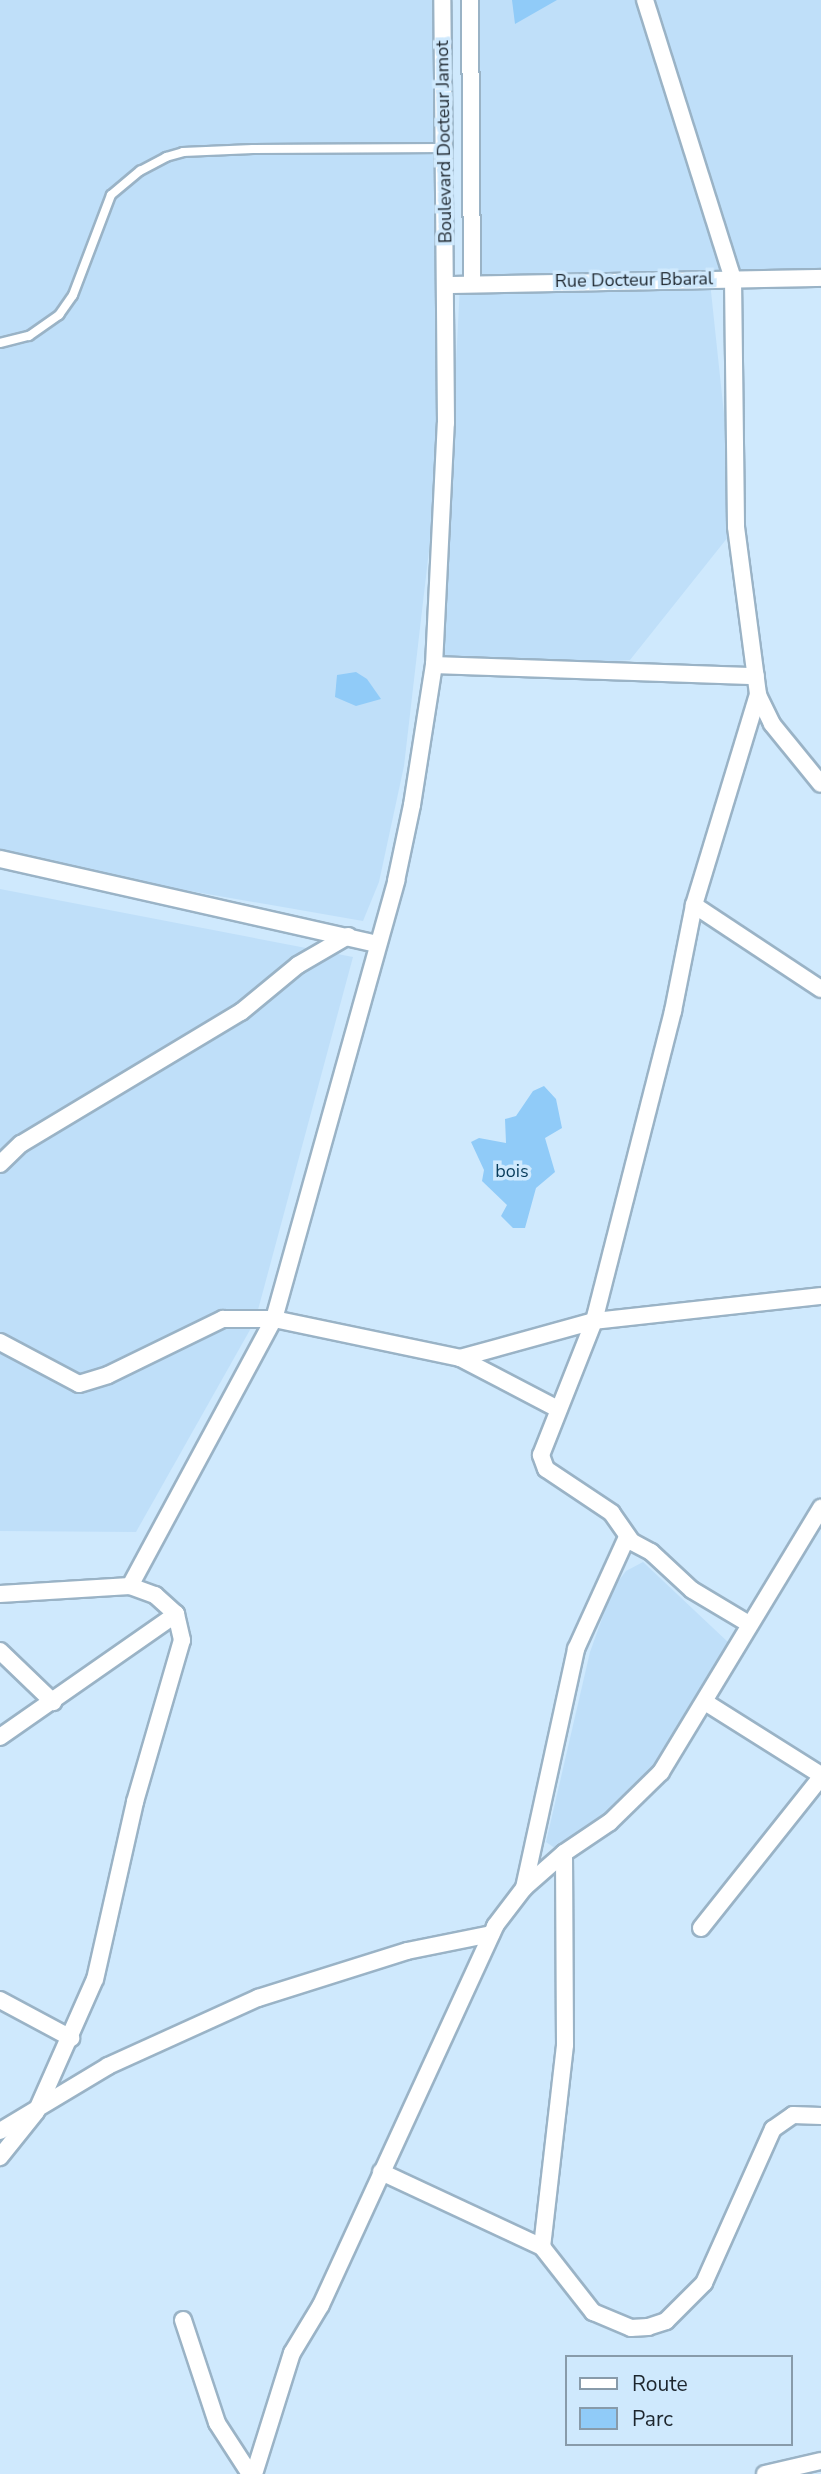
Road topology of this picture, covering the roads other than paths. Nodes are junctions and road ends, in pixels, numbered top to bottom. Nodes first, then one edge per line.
1 (442, 0) edge
2 (470, 0) edge
3 (645, 0) edge
4 (444, 148) junction
5 (820, 278) edge
6 (733, 279) junction
7 (447, 285) junction
8 (472, 285) junction
9 (0, 343) edge
10 (434, 665) junction
11 (755, 676) junction
12 (758, 695) junction
13 (821, 784) edge
14 (0, 859) edge
15 (694, 905) junction
16 (348, 936) junction
17 (378, 944) junction
18 (821, 989) edge
19 (0, 1164) edge
20 (821, 1296) edge
21 (274, 1319) junction
22 (594, 1321) junction
23 (0, 1342) edge
24 (460, 1358) junction
25 (558, 1409) junction
26 (821, 1508) edge
27 (627, 1538) junction
28 (130, 1587) junction
29 (0, 1594) edge
30 (176, 1614) junction
31 (749, 1624) junction
32 (0, 1651) edge
33 (53, 1702) junction
34 (705, 1702) junction
35 (0, 1737) edge
36 (821, 1776) edge
37 (564, 1853) junction
38 (524, 1888) junction
39 (701, 1927) dead end
40 (491, 1934) junction
41 (0, 2000) edge
42 (71, 2038) junction
43 (36, 2112) junction
44 (821, 2116) edge
45 (0, 2131) edge
46 (0, 2157) edge
47 (380, 2172) junction
48 (542, 2247) junction
49 (183, 2319) dead end
50 (821, 2461) edge
51 (252, 2474) edge
52 (765, 2474) edge

1 - 4 street, Boulevard Docteur Jamot
2 - 8 street, Boulevard Docteur Jamot
3 - 6 street
4 - 7 street, Boulevard Docteur Jamot
4 - 9 lane
5 - 6 street, Rue Docteur Bbaral
6 - 8 street, Rue Docteur Bbaral
6 - 11 street
7 - 8 street, Rue Docteur Bbaral
7 - 10 street, Boulevard Docteur Jamot
10 - 11 street
10 - 17 street, Boulevard Docteur Jamot
11 - 12 street
12 - 13 street
12 - 15 street
14 - 16 street
15 - 18 street
15 - 22 street
16 - 17 street
16 - 19 street
17 - 21 street, Boulevard Docteur Jamot
20 - 22 street
21 - 23 street
21 - 24 street
21 - 28 street, Boulevard Docteur Jamot
22 - 24 street
22 - 25 street
24 - 25 street
25 - 27 street
26 - 31 street
27 - 31 street
27 - 38 street
28 - 29 street
28 - 30 street
30 - 33 street
30 - 42 street
31 - 34 street
32 - 33 street
33 - 35 street
34 - 36 street
34 - 37 street
36 - 39 street
37 - 38 street
37 - 48 street
38 - 40 street
40 - 43 street
40 - 47 street
41 - 42 street
42 - 43 street
43 - 45 street
43 - 46 street
44 - 48 street
47 - 48 street
47 - 51 street
49 - 51 street
50 - 52 street

